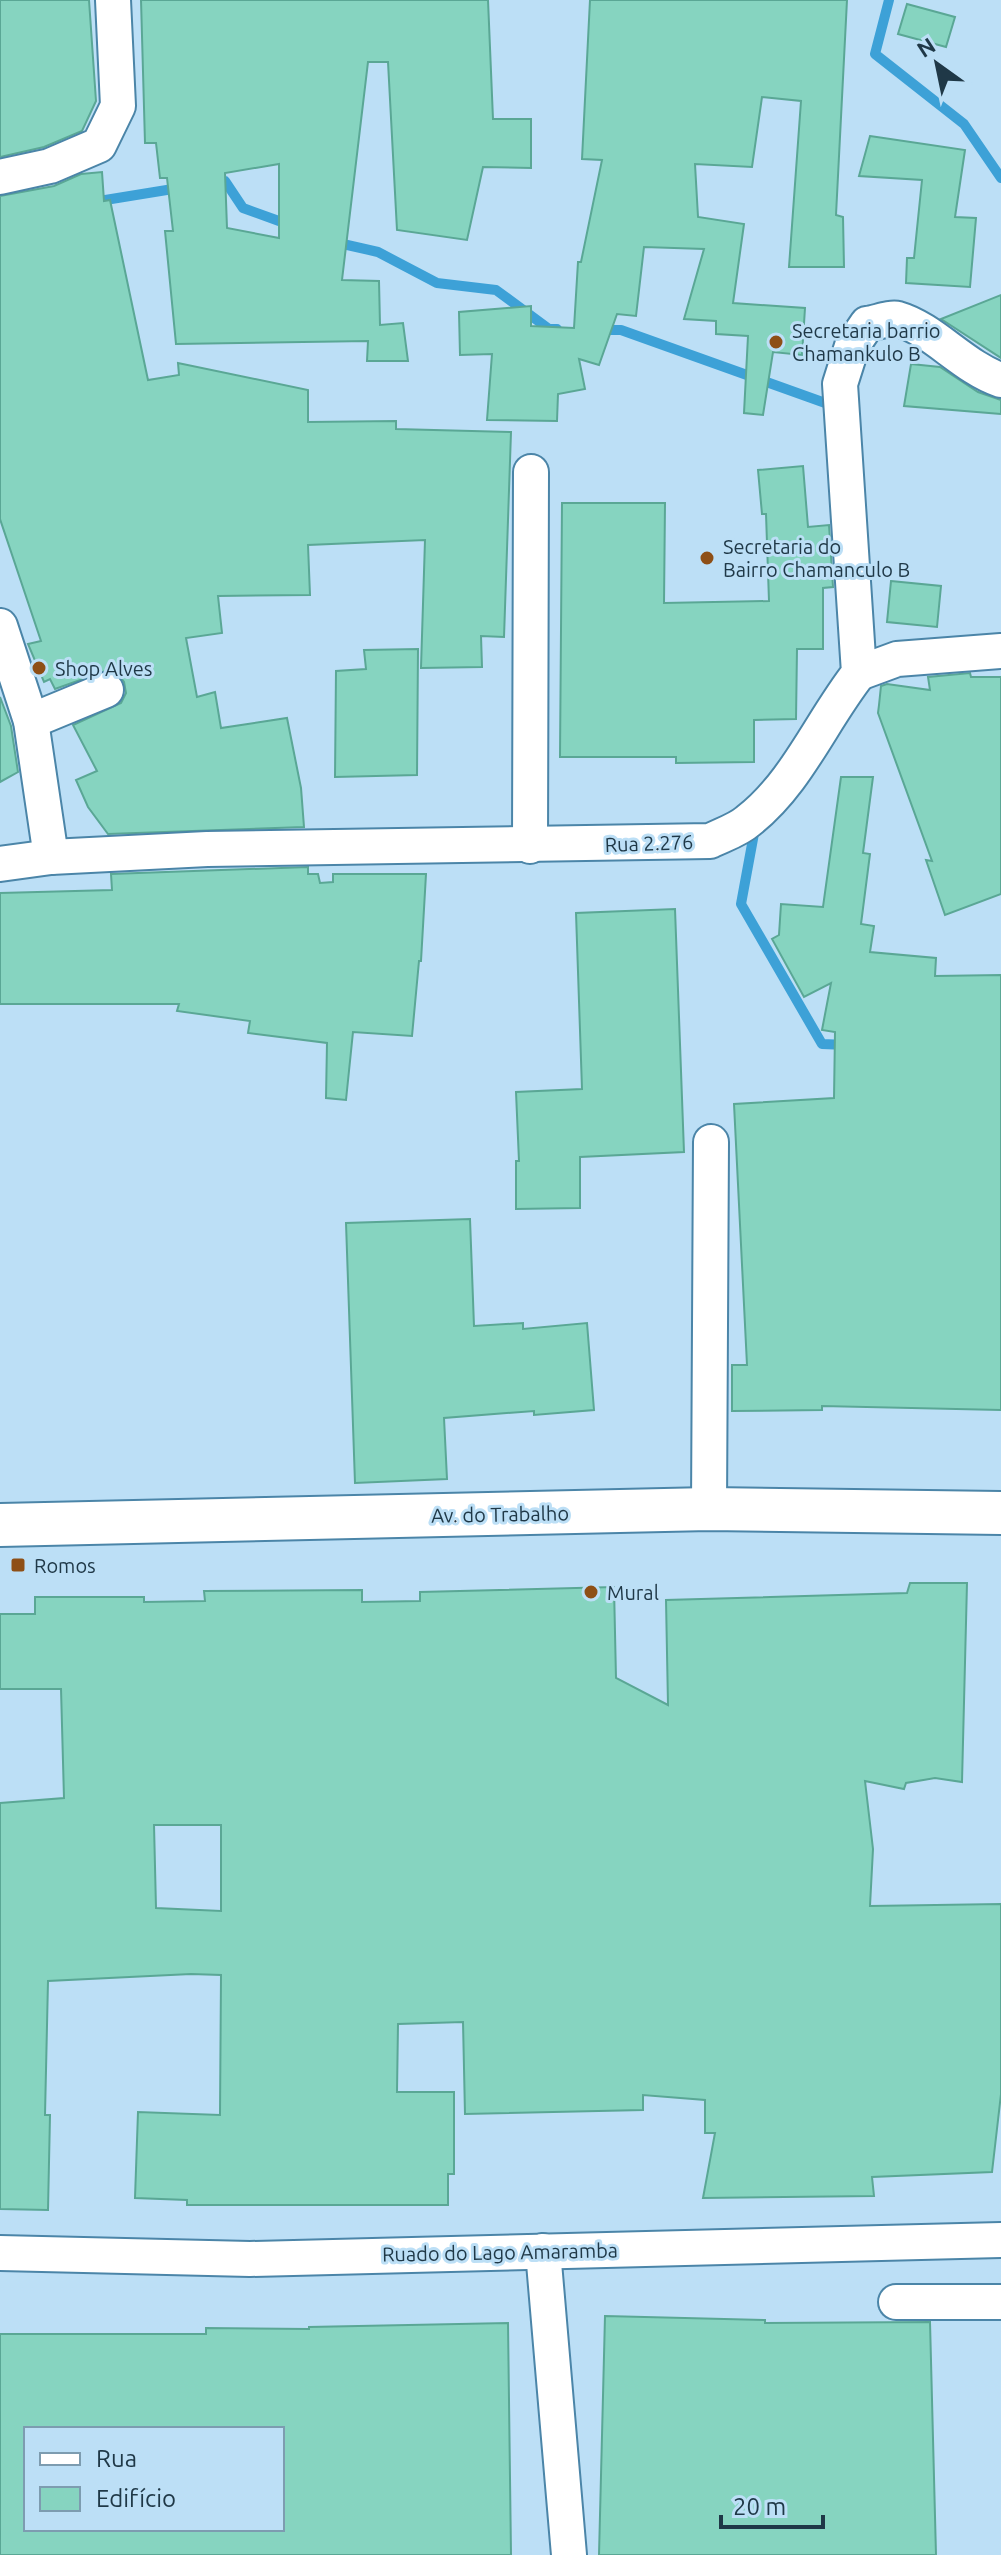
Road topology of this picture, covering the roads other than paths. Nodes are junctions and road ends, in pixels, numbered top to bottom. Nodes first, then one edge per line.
1 (113, 0) edge
2 (0, 177) edge
3 (1001, 380) edge
4 (531, 472) dead end
5 (0, 626) edge
6 (1001, 651) edge
7 (859, 673) junction
8 (106, 690) dead end
9 (31, 721) junction
10 (530, 846) junction
11 (51, 857) junction
12 (0, 864) edge
13 (711, 1142) dead end
14 (709, 1509) junction
15 (1001, 1513) edge
16 (0, 1525) edge
17 (1001, 2240) edge
18 (543, 2251) junction
19 (0, 2253) edge
20 (896, 2302) dead end
21 (1001, 2302) edge
22 (569, 2555) edge

1 - 2 street
3 - 7 street
4 - 10 street
5 - 9 street
6 - 7 street
7 - 10 street, Rua 2.276
8 - 9 street
9 - 11 street
10 - 11 street, Rua 2.276
11 - 12 street, Rua 2.276
13 - 14 street
14 - 15 main road, Av. do Trabalho
14 - 16 main road, Av. do Trabalho
17 - 18 street, Ruado do Lago Amaramba
18 - 19 street, Ruado do Lago Amaramba
18 - 22 street
20 - 21 street

